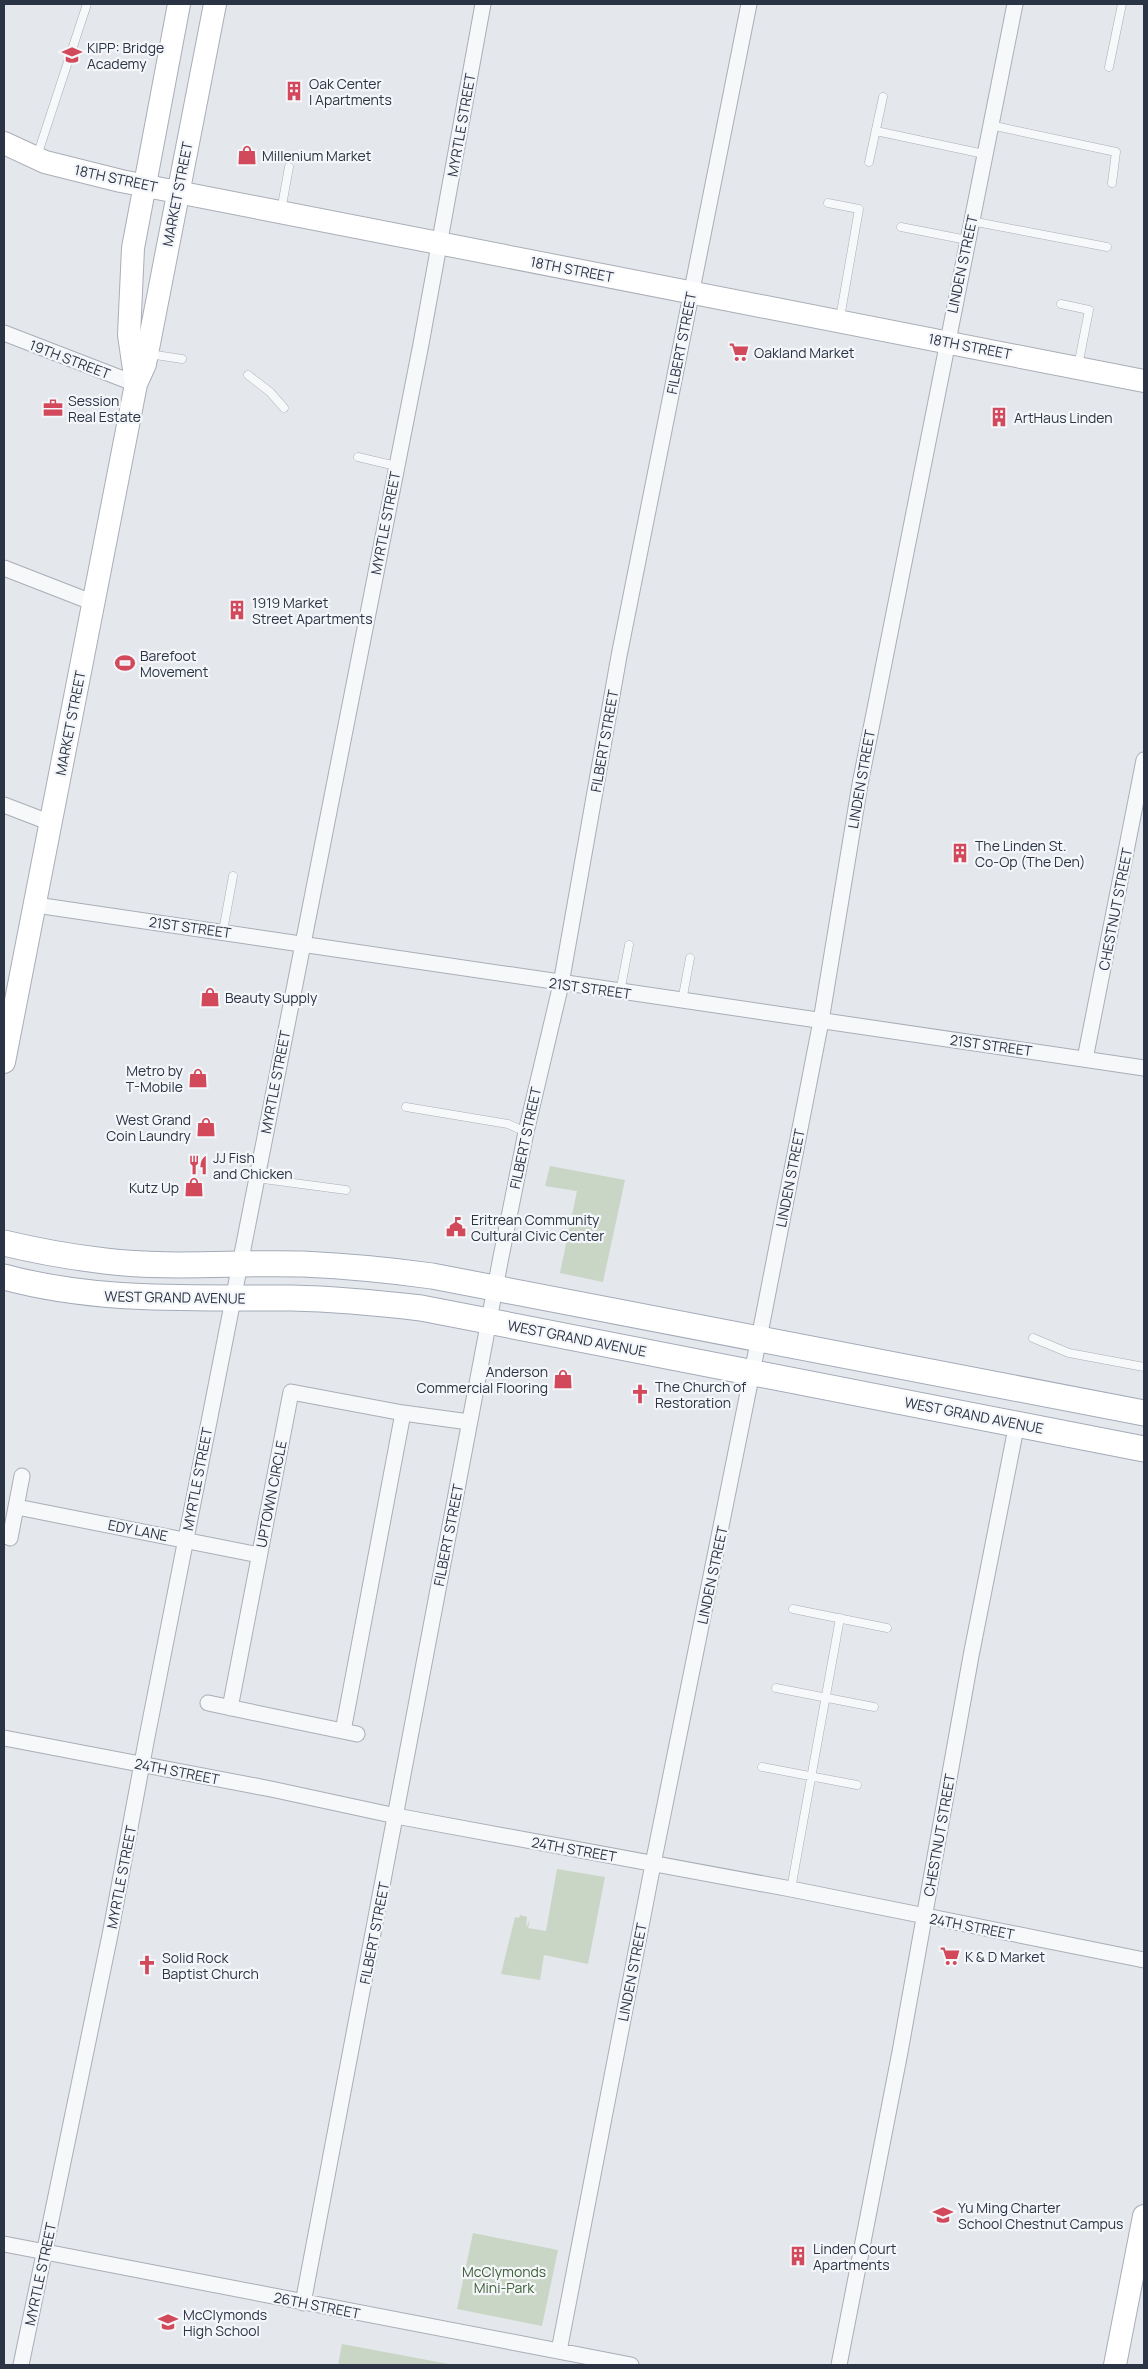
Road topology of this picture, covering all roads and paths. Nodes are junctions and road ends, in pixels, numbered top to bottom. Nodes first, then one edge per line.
1 (87, 4) edge
2 (179, 4) edge
3 (214, 4) edge
4 (483, 4) edge
5 (749, 4) edge
6 (1015, 4) edge
7 (1122, 4) edge
8 (1109, 67) dead end
9 (883, 97) dead end
10 (990, 125) junction
11 (876, 131) junction
12 (4, 143) edge
13 (984, 154) junction
14 (36, 158) junction
15 (869, 162) dead end
16 (289, 167) dead end
17 (1112, 183) dead end
18 (144, 185) junction
19 (178, 190) junction
20 (828, 203) dead end
21 (281, 213) junction
22 (971, 220) junction
23 (902, 227) dead end
24 (967, 240) junction
25 (439, 244) junction
26 (1107, 247) dead end
27 (691, 292) junction
28 (1061, 304) dead end
29 (840, 321) junction
30 (4, 333) edge
31 (946, 341) junction
32 (147, 353) junction
33 (182, 359) dead end
34 (1077, 368) junction
35 (248, 375) dead end
36 (1144, 381) edge
37 (136, 384) junction
38 (284, 408) dead end
39 (358, 457) dead end
40 (396, 466) junction
41 (4, 568) edge
42 (94, 603) junction
43 (1144, 760) edge
44 (4, 805) edge
45 (51, 822) junction
46 (233, 876) dead end
47 (36, 905) junction
48 (223, 932) junction
49 (303, 943) junction
50 (629, 945) dead end
51 (690, 958) dead end
52 (561, 984) junction
53 (620, 992) junction
54 (682, 1001) junction
55 (821, 1021) junction
56 (5, 1048) edge
57 (1085, 1059) junction
58 (1144, 1068) edge
59 (406, 1107) dead end
60 (526, 1132) junction
61 (256, 1178) junction
62 (346, 1190) dead end
63 (4, 1243) edge
64 (241, 1264) junction
65 (4, 1277) edge
66 (495, 1287) junction
67 (233, 1298) junction
68 (489, 1320) junction
69 (1033, 1338) dead end
70 (759, 1339) junction
71 (1144, 1367) edge
72 (753, 1372) junction
73 (403, 1413) junction
74 (1144, 1413) edge
75 (469, 1422) junction
76 (1017, 1423) junction
77 (1144, 1449) edge
78 (22, 1476) dead end
79 (17, 1506) junction
80 (10, 1538) dead end
81 (186, 1539) junction
82 (259, 1555) junction
83 (793, 1609) dead end
84 (840, 1618) junction
85 (887, 1628) dead end
86 (776, 1688) dead end
87 (825, 1698) junction
88 (208, 1703) dead end
89 (874, 1707) dead end
90 (230, 1708) junction
91 (4, 1738) edge
92 (142, 1764) junction
93 (762, 1767) dead end
94 (811, 1777) junction
95 (857, 1785) dead end
96 (396, 1816) junction
97 (653, 1864) junction
98 (791, 1889) junction
99 (925, 1916) junction
100 (1144, 1960) edge
101 (1144, 2216) edge
102 (4, 2244) edge
103 (45, 2252) junction
104 (303, 2303) junction
105 (559, 2351) junction
106 (21, 2365) edge
107 (631, 2365) edge
108 (839, 2365) edge
109 (1115, 2365) edge

1 - 14 lane
2 - 18 main road, MARKET STREET
3 - 19 main road, MARKET STREET
4 - 25 street, MYRTLE STREET
5 - 27 street, FILBERT STREET
6 - 10 street, LINDEN STREET
7 - 8 lane
9 - 11 lane
10 - 13 street, LINDEN STREET
10 - 17 lane
11 - 13 lane
11 - 15 lane
12 - 14 main road, 18TH STREET
13 - 22 street, LINDEN STREET
14 - 18 main road, 18TH STREET
16 - 21 lane
18 - 19 main road, 18TH STREET
18 - 37 main road, MARKET STREET
19 - 21 main road, 18TH STREET
19 - 32 main road, MARKET STREET
20 - 29 lane
21 - 25 main road, 18TH STREET
22 - 24 street, LINDEN STREET
22 - 26 lane
23 - 24 lane
24 - 31 street, LINDEN STREET
25 - 27 main road, 18TH STREET
25 - 40 street, MYRTLE STREET
27 - 29 main road, 18TH STREET
27 - 52 street, FILBERT STREET
28 - 34 lane
29 - 31 main road, 18TH STREET
30 - 37 street, 19TH STREET
31 - 34 main road, 18TH STREET
31 - 55 street, LINDEN STREET
32 - 33 lane
32 - 37 main road, MARKET STREET
34 - 36 main road, 18TH STREET
35 - 38 lane
37 - 42 main road, MARKET STREET
39 - 40 lane
40 - 49 street, MYRTLE STREET
41 - 42 street
42 - 45 main road, MARKET STREET
43 - 57 street, CHESTNUT STREET
44 - 45 street
45 - 47 main road, MARKET STREET
46 - 48 lane
47 - 48 street, 21ST STREET
47 - 56 main road, MARKET STREET
48 - 49 street, 21ST STREET
49 - 52 street, 21ST STREET
49 - 61 street, MYRTLE STREET
50 - 53 lane
51 - 54 lane
52 - 53 street, 21ST STREET
52 - 60 street, FILBERT STREET
53 - 54 street, 21ST STREET
54 - 55 street, 21ST STREET
55 - 57 street, 21ST STREET
55 - 70 street, LINDEN STREET
57 - 58 street, 21ST STREET
59 - 60 lane
60 - 66 street, FILBERT STREET
61 - 62 lane
61 - 64 street, MYRTLE STREET
63 - 64 main road
64 - 66 main road
64 - 67 street, MYRTLE STREET
65 - 67 main road, WEST GRAND AVENUE
66 - 68 street, FILBERT STREET
66 - 70 main road
67 - 68 main road, WEST GRAND AVENUE
67 - 81 street, MYRTLE STREET
68 - 72 main road, WEST GRAND AVENUE
68 - 75 street, FILBERT STREET
69 - 71 lane
70 - 72 street, LINDEN STREET
70 - 74 main road
72 - 76 main road, WEST GRAND AVENUE
72 - 97 street, LINDEN STREET
73 - 75 street, UPTOWN CIRCLE
73 - 82 street, UPTOWN CIRCLE
73 - 90 street
75 - 96 street, FILBERT STREET
76 - 77 main road, WEST GRAND AVENUE
76 - 99 street, CHESTNUT STREET
78 - 79 street
79 - 80 street
79 - 81 street, EDY LANE
81 - 82 street, EDY LANE
81 - 92 street, MYRTLE STREET
82 - 90 street, UPTOWN CIRCLE
83 - 84 lane
84 - 85 lane
84 - 87 lane
86 - 87 lane
87 - 89 lane
87 - 94 lane
88 - 90 street
91 - 92 street, 24TH STREET
92 - 96 street, 24TH STREET
92 - 103 street, MYRTLE STREET
93 - 94 lane
94 - 95 lane
94 - 98 lane
96 - 97 street, 24TH STREET
96 - 104 street, FILBERT STREET
97 - 98 street, 24TH STREET
97 - 105 street, LINDEN STREET
98 - 99 street, 24TH STREET
99 - 100 street, 24TH STREET
99 - 108 street, CHESTNUT STREET
101 - 109 main road
102 - 103 street, 26TH STREET
103 - 104 street, 26TH STREET
103 - 106 street, MYRTLE STREET
104 - 105 street, 26TH STREET
105 - 107 street, 26TH STREET

